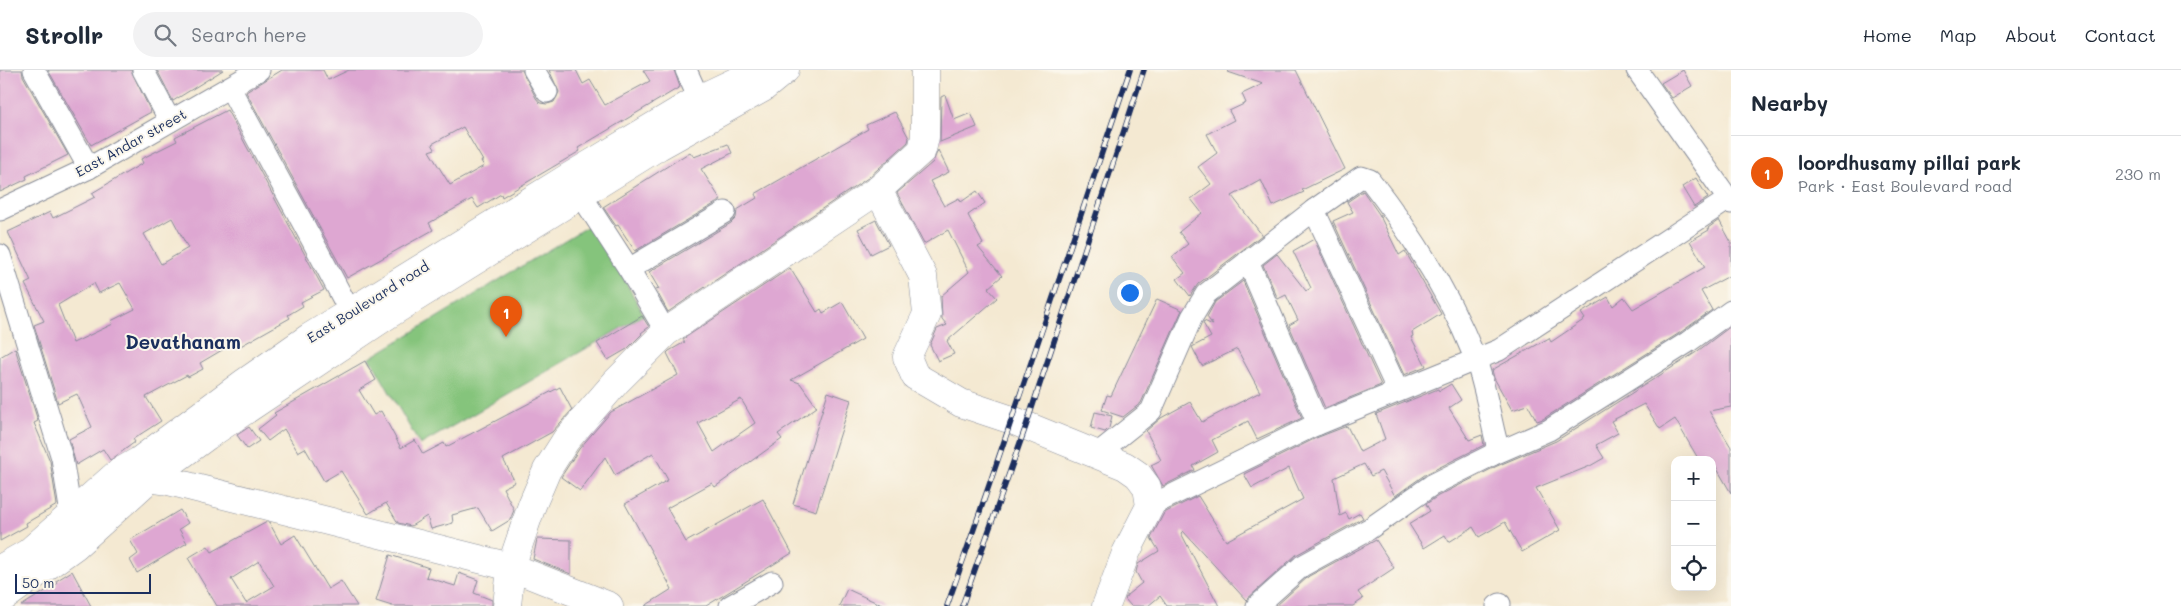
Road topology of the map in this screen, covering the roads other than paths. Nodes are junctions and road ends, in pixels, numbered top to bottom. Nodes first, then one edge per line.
1 (34, 70) edge
2 (143, 70) edge
3 (259, 70) edge
4 (534, 70) edge
5 (686, 70) edge
6 (760, 70) edge
7 (785, 70) edge
8 (925, 70) edge
9 (1637, 70) edge
10 (230, 88) junction
11 (547, 92) dead end
12 (699, 99) junction
13 (170, 121) junction
14 (89, 168) junction
15 (878, 190) junction
16 (581, 196) junction
17 (1730, 201) edge
18 (0, 210) edge
19 (1314, 210) junction
20 (725, 212) dead end
21 (0, 255) edge
22 (1248, 261) junction
23 (629, 269) junction
24 (1731, 311) edge
25 (350, 314) junction
26 (666, 332) junction
27 (1475, 360) junction
28 (1398, 391) junction
29 (1318, 424) junction
30 (1097, 454) junction
31 (1492, 455) junction
32 (118, 473) junction
33 (150, 478) junction
34 (1150, 506) junction
35 (71, 514) junction
36 (511, 567) junction
37 (0, 569) edge
38 (772, 582) dead end
39 (568, 597) edge
40 (0, 600) edge
41 (507, 606) edge
42 (609, 606) edge
43 (730, 606) edge
44 (1106, 606) edge
45 (1257, 606) edge

1 - 14 street
2 - 13 street
3 - 10 street, East Andar street
4 - 11 street
5 - 12 street
6 - 12 main road, East Boulevard road
7 - 16 main road
8 - 15 main road
9 - 17 street
10 - 13 street, East Andar street
10 - 25 street
12 - 25 main road, East Boulevard road
13 - 14 street, East Andar street
14 - 18 street, East Andar street
15 - 26 main road
15 - 30 main road
16 - 23 street
16 - 33 main road
17 - 27 street
19 - 22 street
19 - 27 street
19 - 28 street
20 - 23 street
21 - 35 street
22 - 29 street
22 - 30 street
23 - 26 street
24 - 31 street
25 - 32 main road, East Boulevard road
26 - 36 main road
27 - 28 street
27 - 31 street
28 - 29 street
29 - 34 street
30 - 34 main road
31 - 45 street
32 - 33 main road
32 - 35 main road, East Boulevard road
33 - 36 main road
33 - 40 main road
34 - 44 main road
35 - 37 main road, East Boulevard road
36 - 39 main road
36 - 41 main road
38 - 43 street
39 - 42 main road

